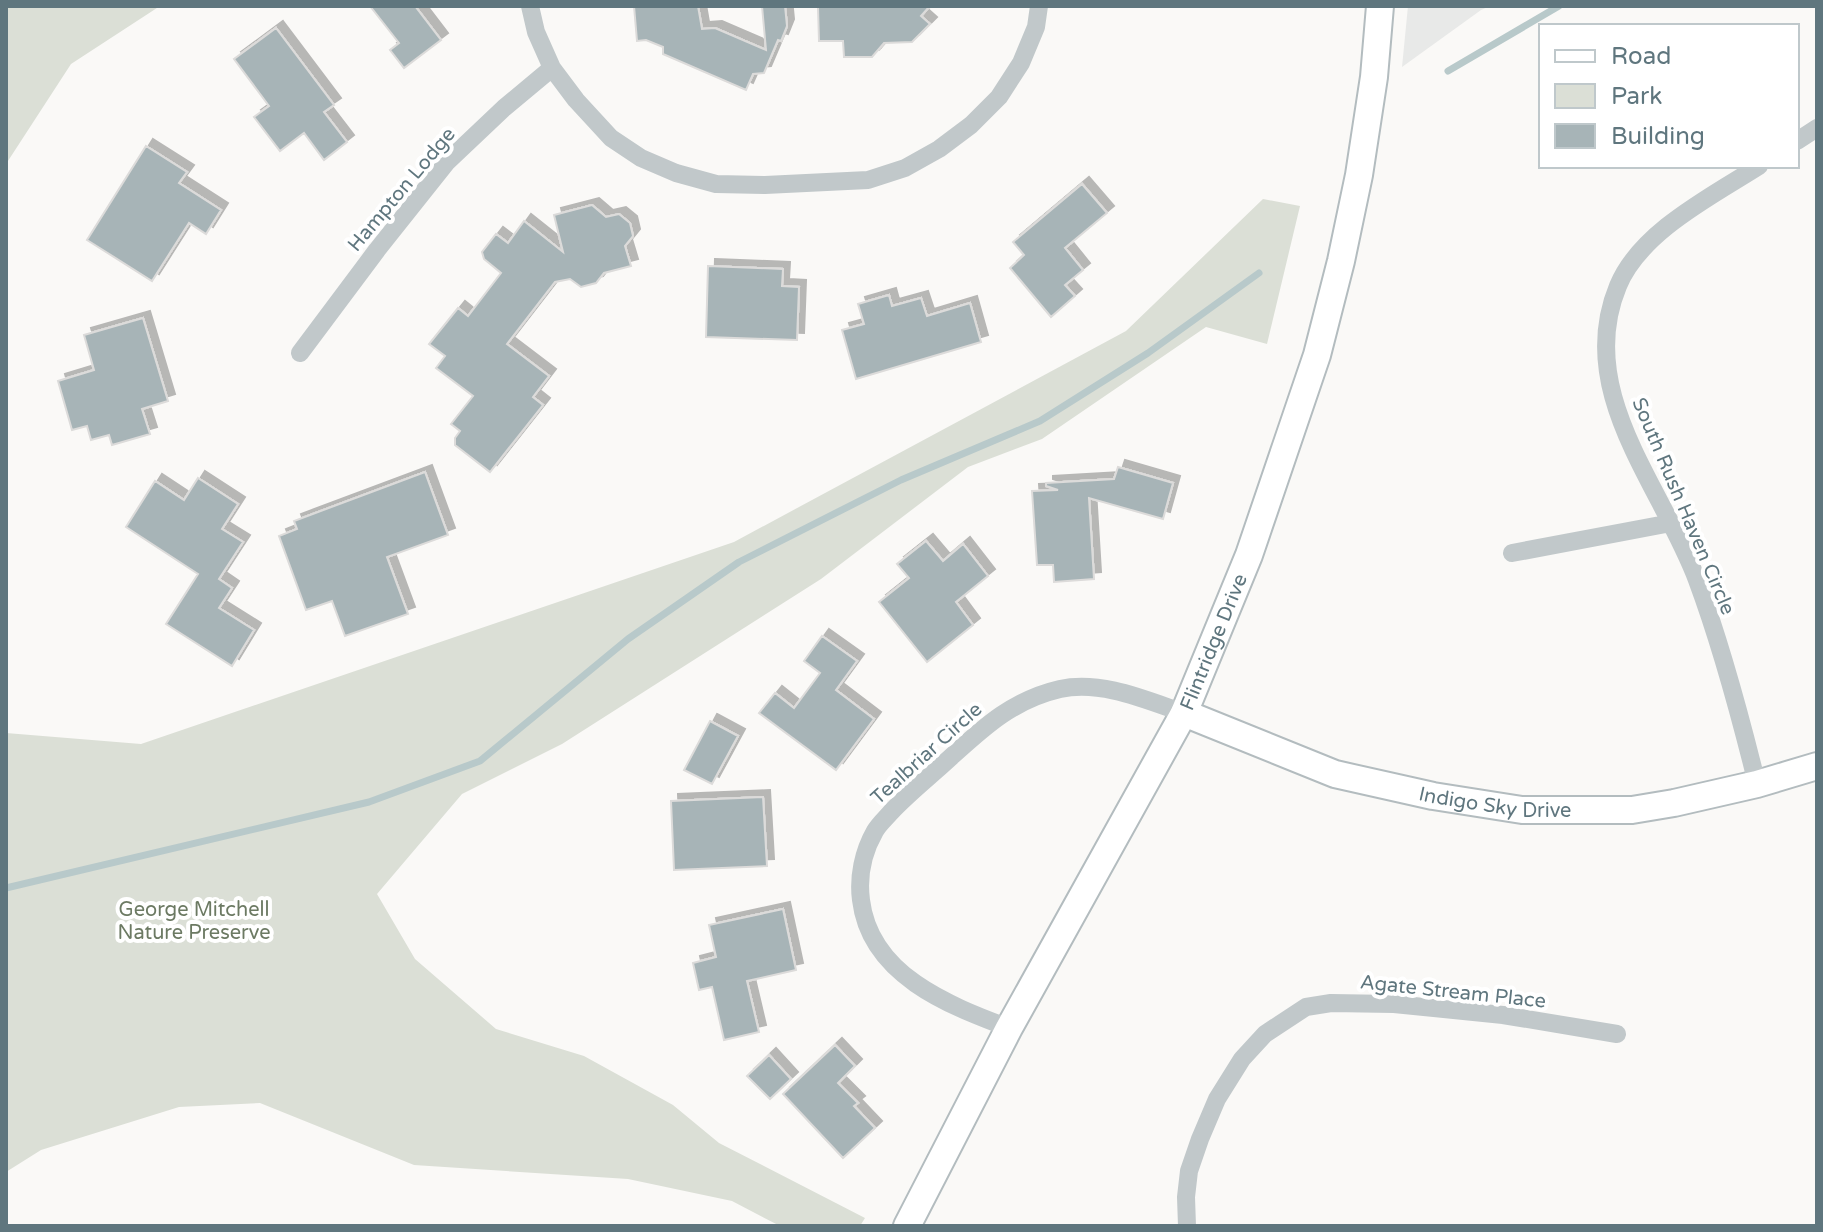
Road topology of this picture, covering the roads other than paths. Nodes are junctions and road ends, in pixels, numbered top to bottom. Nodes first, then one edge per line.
1 (530, 6) edge
2 (1039, 6) edge
3 (1380, 6) edge
4 (552, 68) junction
5 (1817, 128) edge
6 (1799, 140) edge
7 (1756, 168) edge
8 (300, 353) dead end
9 (1671, 523) junction
10 (1512, 553) dead end
11 (1184, 713) junction
12 (1817, 766) edge
13 (1757, 784) junction
14 (1009, 1028) junction
15 (1617, 1034) dead end
16 (907, 1226) edge
17 (1187, 1226) edge

1 - 4 street
2 - 4 street
3 - 11 street, Flintridge Drive
4 - 8 street, Hampton Lodge
5 - 6 street
7 - 9 street, South Rush Haven Circle
9 - 10 street
9 - 13 street, South Rush Haven Circle
11 - 13 street, Indigo Sky Drive
11 - 14 street, Flintridge Drive
11 - 14 street, Tealbriar Circle
12 - 13 street, Indigo Sky Drive
14 - 16 street, Flintridge Drive
15 - 17 street, Agate Stream Place

